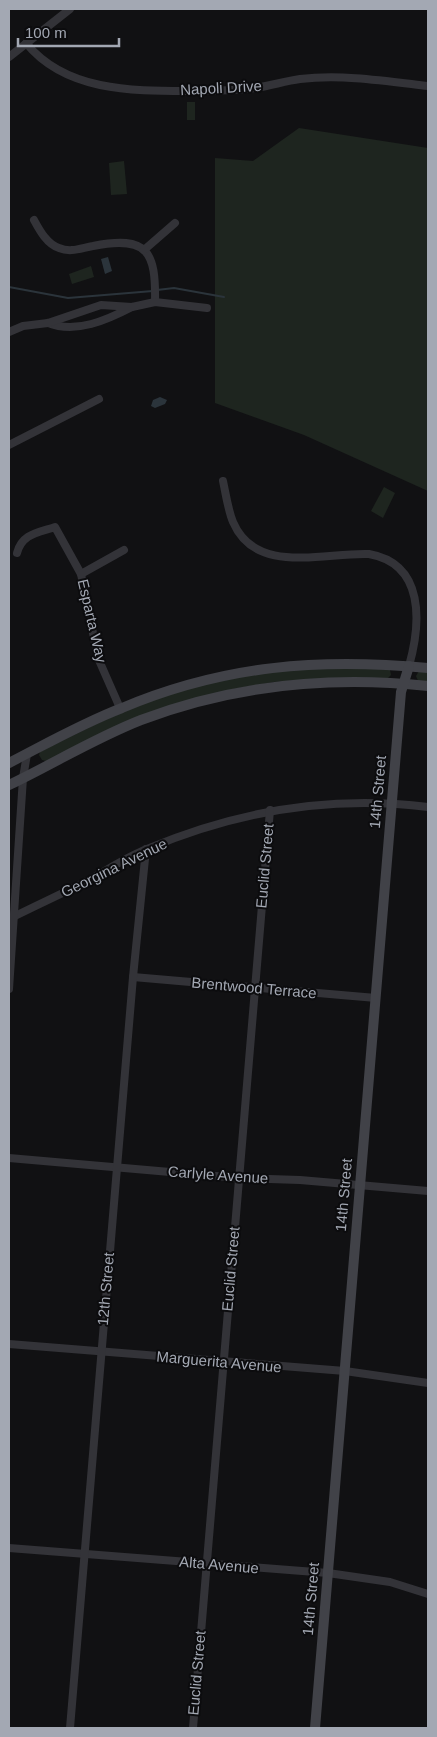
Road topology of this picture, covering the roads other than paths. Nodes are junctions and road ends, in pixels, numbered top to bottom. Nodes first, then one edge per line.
1 (70, 9) edge
2 (26, 43) junction
3 (9, 58) edge
4 (428, 86) edge
5 (34, 220) dead end
6 (175, 223) dead end
7 (144, 250) junction
8 (155, 302) junction
9 (132, 307) junction
10 (207, 308) dead end
11 (48, 323) junction
12 (9, 332) edge
13 (99, 399) dead end
14 (9, 445) edge
15 (223, 481) dead end
16 (124, 550) dead end
17 (17, 554) dead end
18 (81, 574) junction
19 (409, 666) junction
20 (428, 668) edge
21 (404, 684) junction
22 (428, 686) edge
23 (120, 708) junction
24 (27, 754) junction
25 (9, 762) edge
26 (23, 778) junction
27 (9, 786) edge
28 (393, 803) junction
29 (428, 807) edge
30 (270, 810) junction
31 (146, 849) junction
32 (12, 917) edge
33 (132, 977) junction
34 (9, 989) edge
35 (254, 989) junction
36 (376, 998) junction
37 (9, 1158) edge
38 (117, 1167) junction
39 (239, 1178) junction
40 (360, 1186) junction
41 (428, 1191) edge
42 (9, 1344) edge
43 (101, 1352) junction
44 (223, 1362) junction
45 (345, 1372) junction
46 (428, 1383) edge
47 (9, 1548) edge
48 (84, 1554) junction
49 (206, 1564) junction
50 (328, 1574) junction
51 (428, 1594) edge
52 (70, 1728) edge
53 (193, 1728) edge
54 (315, 1728) edge

1 - 2 street
2 - 3 street
2 - 4 street, Napoli Drive
5 - 7 street
6 - 7 street
7 - 8 street
8 - 9 street
8 - 10 street
9 - 11 street
9 - 11 street
11 - 12 street
13 - 14 street
15 - 19 street
16 - 18 street
17 - 18 street, Esparta Way
18 - 23 street, Esparta Way
19 - 20 street
19 - 21 street, 14th Street
19 - 23 street
21 - 22 street
21 - 26 street
21 - 28 street, 14th Street
23 - 24 street
24 - 25 street
24 - 26 street
26 - 27 street
26 - 32 street
28 - 29 street, Georgina Avenue
28 - 30 street, Georgina Avenue
28 - 36 street, 14th Street
30 - 31 street, Georgina Avenue
30 - 35 street, Euclid Street
31 - 32 street, Georgina Avenue
31 - 33 street, 12th Street
32 - 34 street
33 - 35 street, Brentwood Terrace
33 - 38 street, 12th Street
35 - 36 street, Brentwood Terrace
35 - 39 street, Euclid Street
36 - 40 street, 14th Street
37 - 38 street, Carlyle Avenue
38 - 39 street, Carlyle Avenue
38 - 43 street, 12th Street
39 - 40 street, Carlyle Avenue
39 - 44 street, Euclid Street
40 - 41 street, Carlyle Avenue
40 - 45 street, 14th Street
42 - 43 street, Marguerita Avenue
43 - 44 street, Marguerita Avenue
43 - 48 street, 12th Street
44 - 45 street, Marguerita Avenue
44 - 49 street, Euclid Street
45 - 46 street, Marguerita Avenue
45 - 50 street, 14th Street
47 - 48 street, Alta Avenue
48 - 49 street, Alta Avenue
48 - 52 street, 12th Street
49 - 50 street, Alta Avenue
49 - 53 street, Euclid Street
50 - 51 street, Alta Avenue
50 - 54 street, 14th Street

